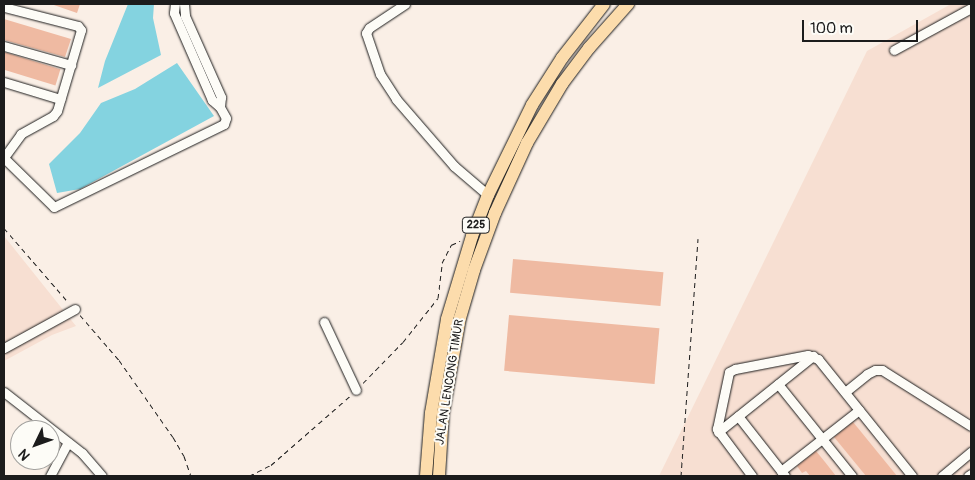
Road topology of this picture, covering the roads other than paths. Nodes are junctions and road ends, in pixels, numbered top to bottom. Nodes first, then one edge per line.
1 (175, 4) edge
2 (184, 4) edge
3 (405, 4) edge
4 (604, 4) edge
5 (618, 4) edge
6 (628, 4) edge
7 (4, 7) edge
8 (971, 8) edge
9 (4, 46) edge
10 (589, 48) junction
11 (894, 50) dead end
12 (71, 65) junction
13 (4, 82) edge
14 (60, 98) junction
15 (220, 107) junction
16 (4, 157) edge
17 (488, 195) junction
18 (75, 309) road end
19 (324, 322) dead end
20 (4, 348) edge
21 (813, 356) junction
22 (778, 384) junction
23 (356, 390) road end
24 (4, 392) edge
25 (845, 392) junction
26 (859, 410) junction
27 (738, 416) junction
28 (971, 426) edge
29 (718, 432) junction
30 (823, 439) junction
31 (68, 442) junction
32 (971, 452) edge
33 (747, 474) edge
34 (783, 474) edge
35 (971, 474) edge
36 (50, 476) edge
37 (102, 476) edge
38 (426, 476) edge
39 (438, 476) edge
40 (852, 476) edge
41 (912, 476) edge
42 (942, 476) edge
43 (968, 476) edge

1 - 15 street
2 - 15 street
3 - 17 street
4 - 17 highway, JALAN LENCONG TIMUR / 225
5 - 10 highway, 225
6 - 10 highway, JALAN LENCONG TIMUR / 225
7 - 12 street
8 - 11 street
9 - 12 street
10 - 39 highway, JALAN LENCONG TIMUR / 225
12 - 14 street
13 - 14 street
14 - 16 street
15 - 16 street
17 - 38 highway, JALAN LENCONG TIMUR / 225
18 - 20 street
19 - 23 street
21 - 22 street
21 - 25 street
21 - 29 street
22 - 27 street
22 - 30 street
24 - 31 street
25 - 26 street
25 - 28 street
26 - 30 street
26 - 41 street
27 - 29 street
27 - 34 street
29 - 33 street
30 - 34 street
30 - 40 street
31 - 36 street
31 - 37 street
32 - 42 street
35 - 43 street

